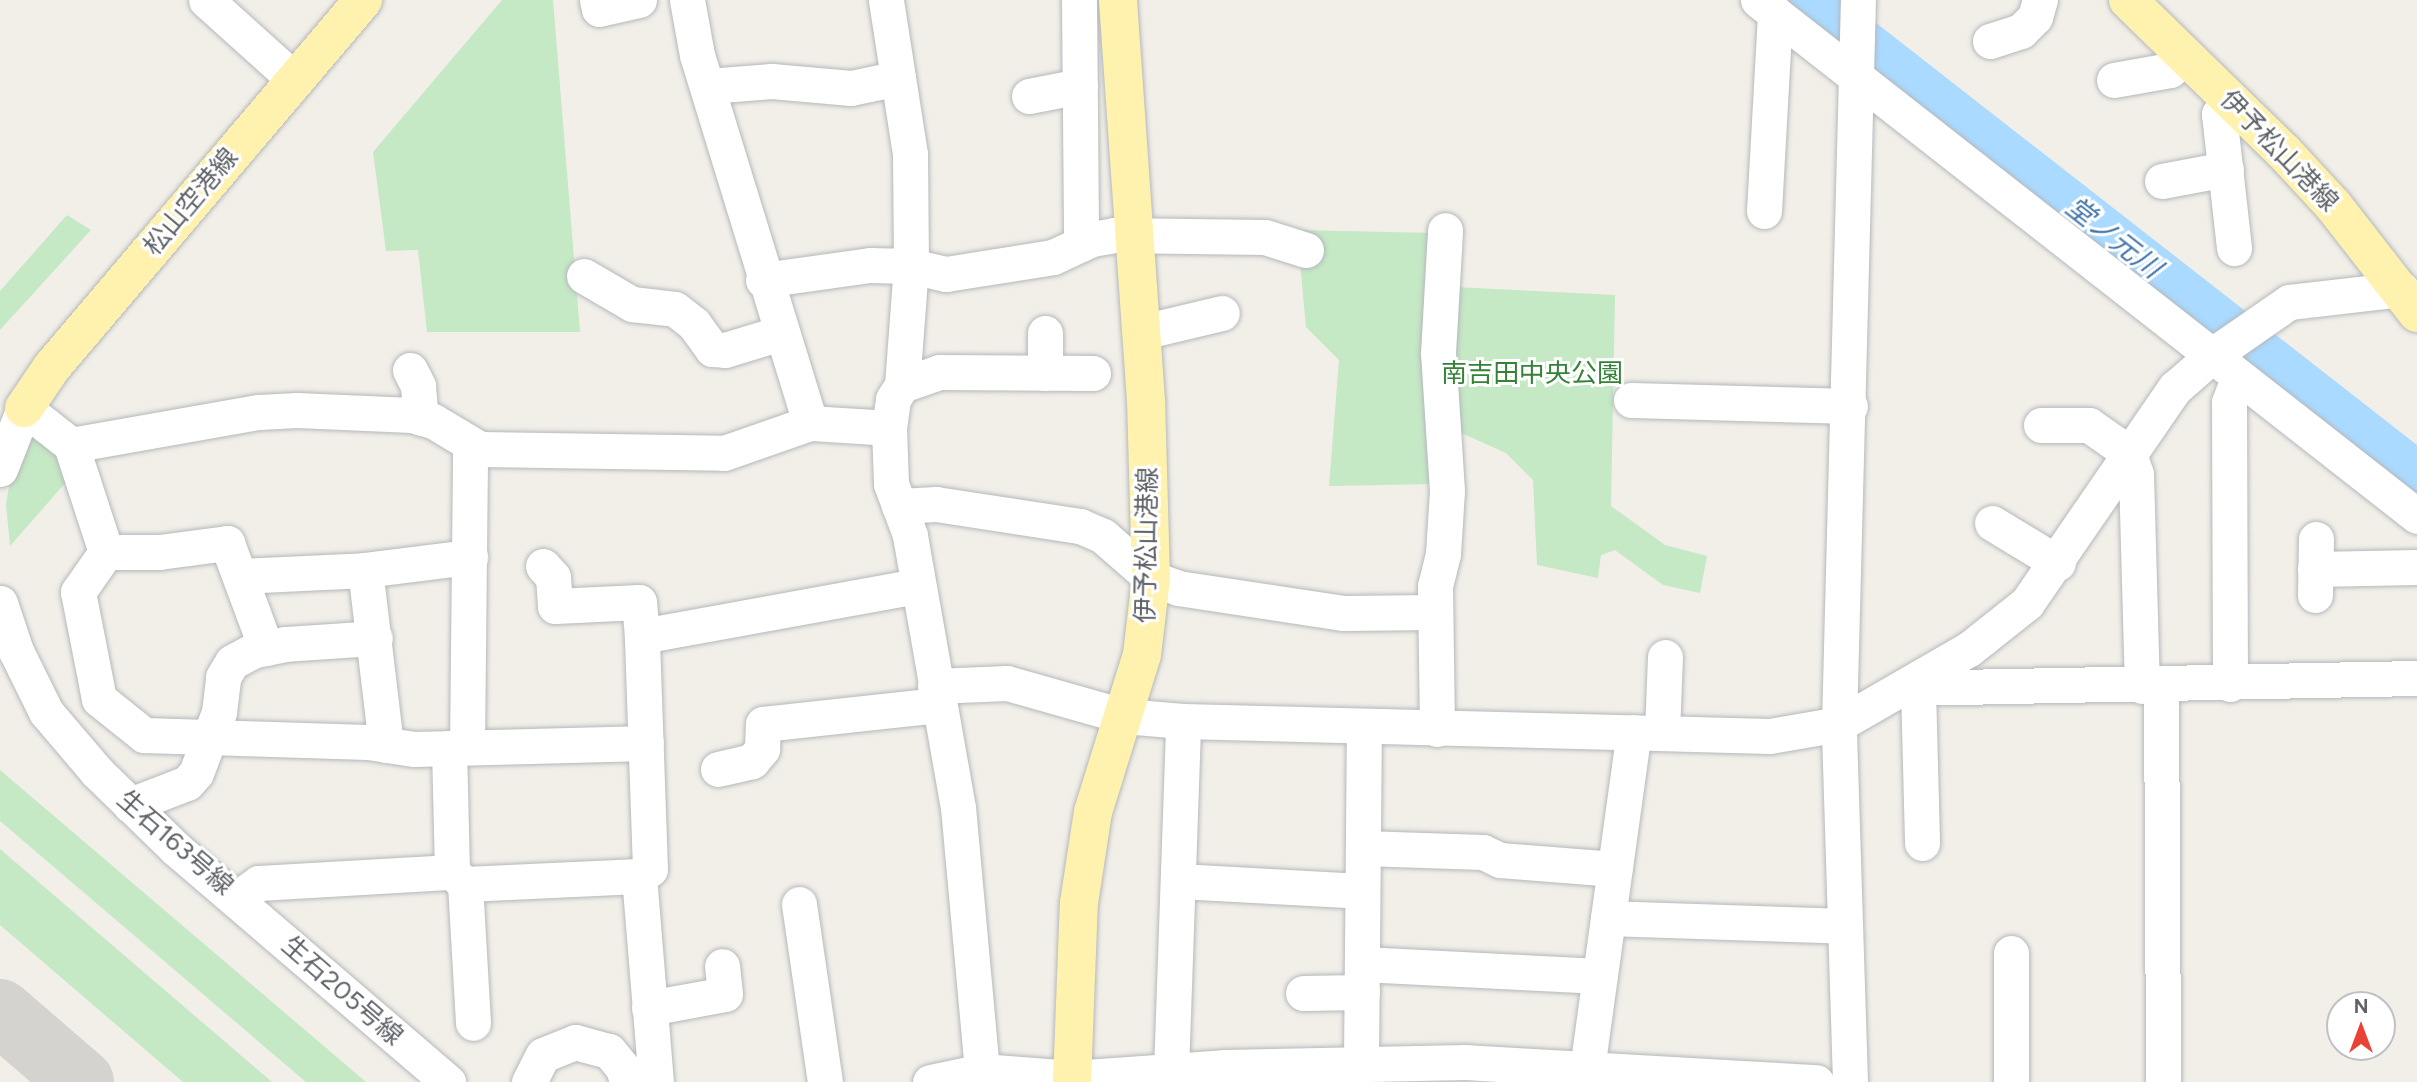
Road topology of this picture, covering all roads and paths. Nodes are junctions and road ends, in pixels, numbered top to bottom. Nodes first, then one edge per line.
1 (206, 0) edge
2 (363, 0) edge
3 (597, 0) edge
4 (639, 0) edge
5 (687, 0) edge
6 (886, 0) edge
7 (1079, 0) edge
8 (1118, 0) edge
9 (2040, 0) edge
10 (2128, 0) edge
11 (1858, 1) edge
12 (1767, 7) edge
13 (1990, 41) dead end
14 (2185, 55) junction
15 (1856, 69) junction
16 (898, 78) junction
17 (295, 80) junction
18 (2114, 80) dead end
19 (708, 86) junction
20 (1080, 86) junction
21 (1030, 96) dead end
22 (2230, 100) junction
23 (2226, 169) junction
24 (2162, 181) dead end
25 (1764, 211) dead end
26 (1445, 230) dead end
27 (1135, 234) junction
28 (1081, 244) junction
29 (2234, 247) dead end
30 (1306, 250) dead end
31 (911, 266) junction
32 (584, 276) dead end
33 (764, 280) junction
34 (2409, 301) edge
35 (1222, 313) dead end
36 (1142, 332) junction
37 (781, 333) junction
38 (1045, 333) dead end
39 (2224, 361) junction
40 (410, 370) dead end
41 (1045, 373) junction
42 (1093, 373) dead end
43 (902, 385) junction
44 (1632, 400) dead end
45 (1850, 406) junction
46 (24, 408) junction
47 (421, 418) junction
48 (810, 423) junction
49 (2041, 425) dead end
50 (889, 428) junction
51 (71, 445) junction
52 (470, 446) junction
53 (2129, 453) junction
54 (0, 468) edge
55 (899, 506) junction
56 (2417, 516) edge
57 (1992, 523) dead end
58 (106, 552) junction
59 (470, 557) junction
60 (2059, 563) junction
61 (543, 566) dead end
62 (2417, 567) edge
63 (2315, 568) dead end
64 (365, 569) junction
65 (240, 576) junction
66 (1151, 578) junction
67 (917, 586) junction
68 (0, 603) edge
69 (1435, 612) junction
70 (642, 636) junction
71 (375, 638) junction
72 (266, 648) junction
73 (1665, 657) dead end
74 (2417, 678) edge
75 (2230, 684) junction
76 (2152, 685) junction
77 (1912, 688) junction
78 (936, 695) junction
79 (1124, 716) junction
80 (1183, 721) junction
81 (1839, 724) junction
82 (1364, 727) junction
83 (1437, 729) junction
84 (1648, 732) junction
85 (207, 739) junction
86 (646, 743) junction
87 (386, 745) junction
88 (458, 748) junction
89 (718, 769) dead end
90 (130, 805) junction
91 (1922, 843) dead end
92 (1363, 848) junction
93 (1615, 869) junction
94 (639, 876) junction
95 (458, 878) junction
96 (1178, 881) junction
97 (1362, 891) junction
98 (236, 899) junction
99 (799, 904) dead end
100 (1608, 918) junction
101 (1843, 926) junction
102 (2011, 953) dead end
103 (722, 966) dead end
104 (1600, 976) junction
105 (1362, 978) junction
106 (1303, 993) dead end
107 (649, 1008) junction
108 (473, 1023) dead end
109 (1349, 1069) edge
110 (1587, 1069) junction
111 (982, 1071) junction
112 (1171, 1072) junction
113 (1465, 1072) edge
114 (1692, 1078) edge
115 (1072, 1080) edge
116 (1799, 1081) edge
117 (448, 1082) edge
118 (529, 1082) edge
119 (627, 1082) edge
120 (656, 1082) edge
121 (825, 1082) edge
122 (930, 1082) edge
123 (1850, 1082) edge
124 (2011, 1082) edge
125 (2163, 1082) edge

1 - 17 street
2 - 17 main road, 松山空港線
3 - 4 street
5 - 19 street
6 - 16 street
7 - 20 street
8 - 27 main road, 伊予松山港線
9 - 13 street
10 - 14 main road, 伊予松山港線
11 - 15 street
12 - 15 street
12 - 25 street
14 - 18 street
14 - 22 main road, 伊予松山港線
15 - 39 street
15 - 45 street
16 - 19 street
16 - 31 street
17 - 46 main road, 松山空港線
19 - 33 street
20 - 21 street
20 - 28 street
22 - 23 street
22 - 34 main road, 伊予松山港線
23 - 24 street
23 - 29 street
26 - 69 street
27 - 28 street
27 - 30 street
27 - 36 main road, 伊予松山港線
28 - 31 street
31 - 33 street
31 - 43 street
32 - 37 street
33 - 37 street
34 - 39 street
35 - 36 street
36 - 66 main road, 伊予松山港線
37 - 48 street
38 - 41 street
39 - 53 street
39 - 56 street
39 - 75 street
40 - 47 street
41 - 42 street
41 - 43 street
43 - 50 street
44 - 45 street
45 - 81 street
46 - 51 street
46 - 54 street
47 - 51 street
47 - 52 street
48 - 50 street
48 - 52 street
49 - 53 street
50 - 55 street
51 - 58 street
52 - 59 street
53 - 60 street
53 - 76 street
55 - 66 street
55 - 67 street
57 - 60 street
58 - 65 street
58 - 85 street
59 - 64 street
59 - 88 street
60 - 77 street
61 - 70 street
62 - 63 street
64 - 65 street
64 - 71 street
65 - 72 street
66 - 69 street
66 - 79 main road, 伊予松山港線
67 - 70 street
67 - 78 street
68 - 90 street, 生石163号線
69 - 83 street
70 - 86 street
71 - 72 street
71 - 87 street
72 - 85 street
73 - 84 street
74 - 75 street
75 - 76 street
76 - 77 street
76 - 125 street
77 - 81 street
77 - 91 street
78 - 79 street
78 - 89 street
78 - 111 street
79 - 80 street
79 - 115 main road, 伊予松山港線
80 - 82 street
80 - 96 street
81 - 84 street
81 - 101 street
82 - 83 street
82 - 92 street
83 - 84 street
84 - 93 street
85 - 87 street
85 - 90 street
86 - 88 street
86 - 94 street
87 - 88 street
88 - 95 street
90 - 98 street, 生石163号線
92 - 93 street
92 - 97 street
93 - 100 street
94 - 95 street, 生石163号線
94 - 107 street
95 - 98 street, 生石163号線
95 - 108 street
96 - 97 street
96 - 112 street
97 - 105 street
98 - 117 street, 生石205号線
99 - 121 street
100 - 101 street
100 - 104 street
101 - 123 street
102 - 124 street
103 - 107 street
104 - 105 street
104 - 110 street
105 - 106 street
105 - 109 street
107 - 120 street
109 - 112 street
109 - 113 street
110 - 113 street
110 - 114 street
111 - 115 street
111 - 122 street
112 - 115 street
114 - 116 street
118 - 119 street

